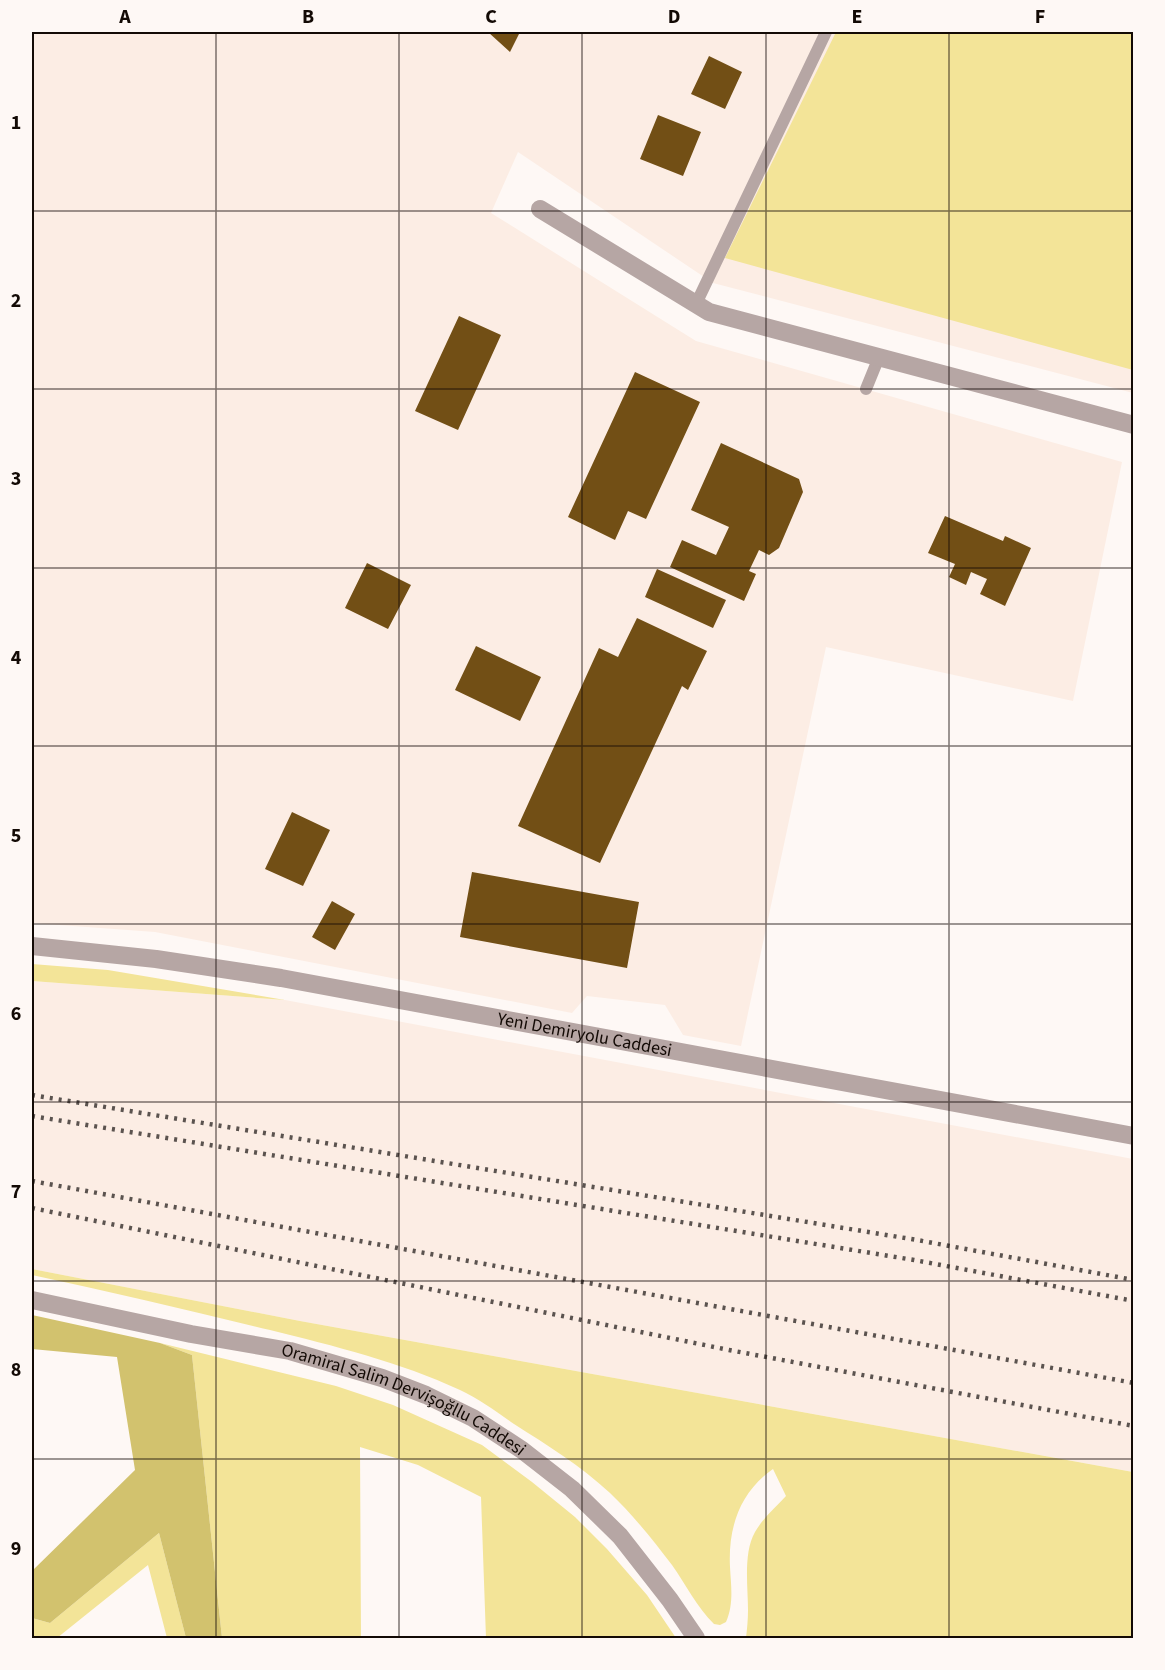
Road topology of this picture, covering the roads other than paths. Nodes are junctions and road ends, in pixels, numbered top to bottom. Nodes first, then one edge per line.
1 (826, 32) edge
2 (540, 209) dead end
3 (696, 304) junction
4 (879, 357) junction
5 (866, 389) dead end
6 (1134, 425) edge
7 (32, 946) edge
8 (1134, 1136) edge
9 (32, 1300) edge
10 (696, 1638) edge

1 - 3 lane
2 - 3 street
3 - 4 street
4 - 5 lane
4 - 6 street
7 - 8 street, Yeni Demiryolu Caddesi
9 - 10 street, Oramiral Salim Dervişoğllu Caddesi

